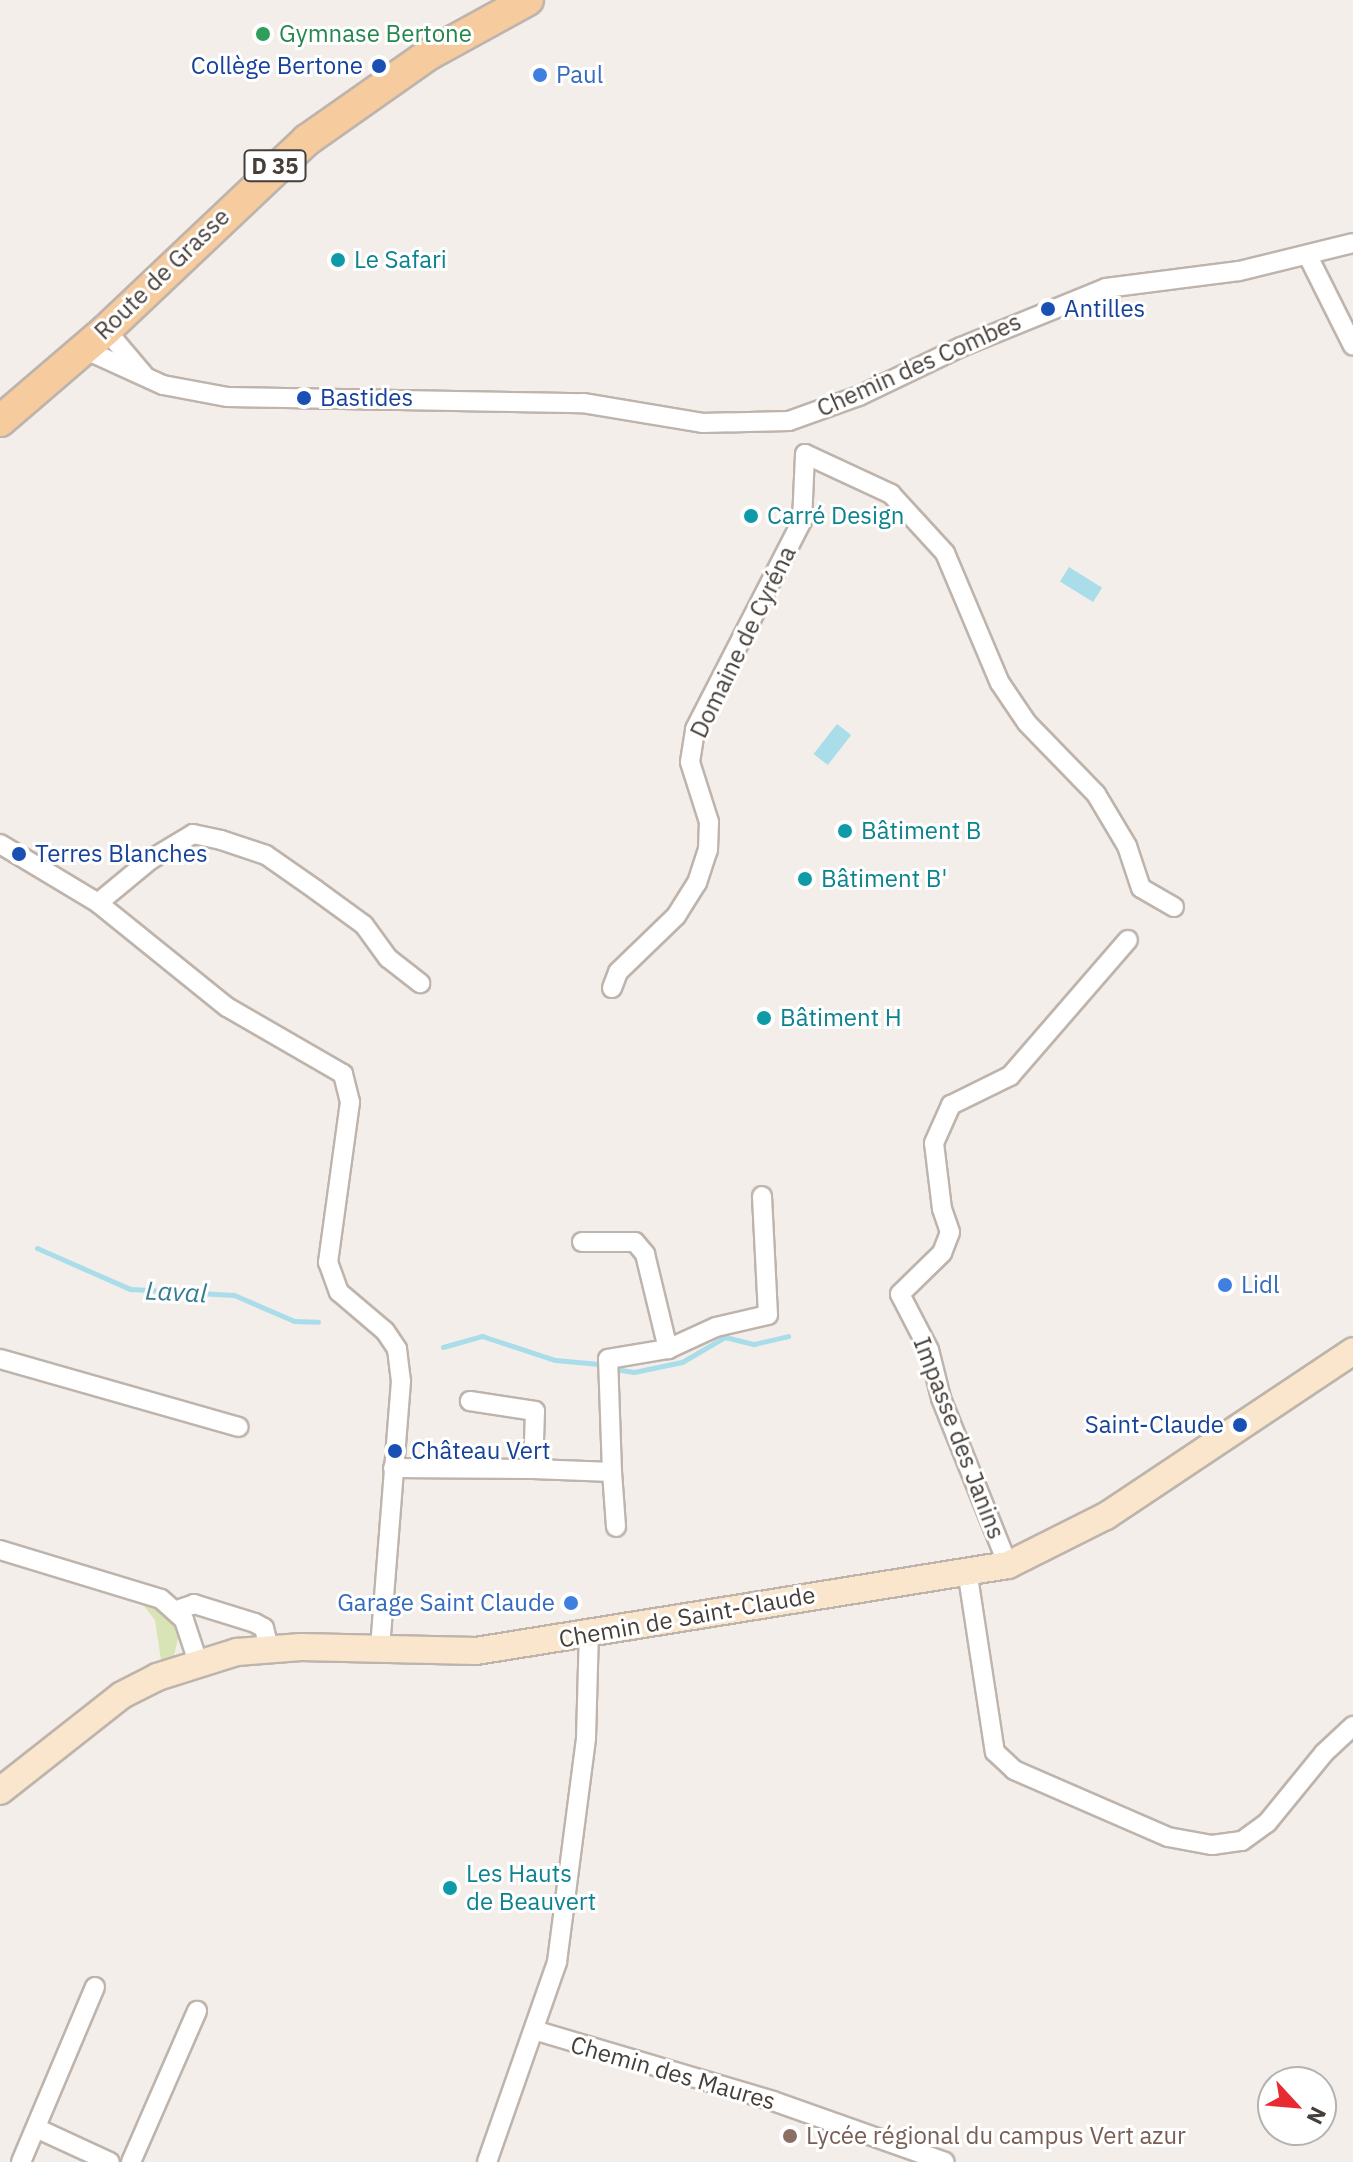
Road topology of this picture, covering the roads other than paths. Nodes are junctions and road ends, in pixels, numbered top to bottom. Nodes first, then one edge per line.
1 (528, 0) edge
2 (1353, 243) edge
3 (1309, 258) junction
4 (95, 340) junction
5 (1353, 346) edge
6 (146, 377) junction
7 (0, 421) edge
8 (0, 844) edge
9 (98, 903) junction
10 (1174, 907) dead end
11 (1128, 940) dead end
12 (420, 983) dead end
13 (612, 988) dead end
14 (762, 1196) dead end
15 (582, 1242) dead end
16 (668, 1349) junction
17 (1353, 1351) edge
18 (0, 1359) edge
19 (470, 1401) dead end
20 (239, 1427) dead end
21 (393, 1468) junction
22 (533, 1469) junction
23 (612, 1472) junction
24 (616, 1527) dead end
25 (0, 1550) edge
26 (1008, 1565) junction
27 (967, 1570) junction
28 (177, 1610) junction
29 (589, 1633) junction
30 (269, 1648) junction
31 (380, 1648) junction
32 (198, 1662) junction
33 (1353, 1726) edge
34 (0, 1791) edge
35 (95, 1987) dead end
36 (197, 2011) dead end
37 (537, 2031) junction
38 (36, 2128) junction
39 (21, 2162) edge
40 (110, 2162) edge
41 (131, 2162) edge
42 (487, 2162) edge
43 (945, 2162) edge

1 - 4 main road, Route de Grasse / D 35
2 - 3 street, Chemin des Combes
3 - 5 street
3 - 6 street, Chemin des Combes
4 - 6 street, Chemin des Combes
4 - 6 street, Chemin des Combes
4 - 7 main road, Route de Grasse / D 35
8 - 9 street
9 - 12 street
9 - 21 street
10 - 13 street, Domaine de Cyréna
11 - 26 street, Impasse des Janins
14 - 16 street
15 - 16 street
16 - 23 street
17 - 26 street, Chemin de Saint-Claude
18 - 20 street
19 - 22 street
21 - 22 street
21 - 31 street
22 - 23 street
23 - 24 street
25 - 28 street
26 - 27 street, Chemin de Saint-Claude
27 - 29 street, Chemin de Saint-Claude
27 - 33 street
28 - 30 street
28 - 32 street
29 - 31 street, Chemin de Saint-Claude
29 - 37 street
30 - 31 street, Chemin de Saint-Claude
30 - 32 street, Chemin de Saint-Claude
32 - 34 street, Chemin de Saint-Claude
35 - 38 street
36 - 41 street
37 - 42 street
37 - 43 street, Chemin des Maures
38 - 39 street
38 - 40 street

